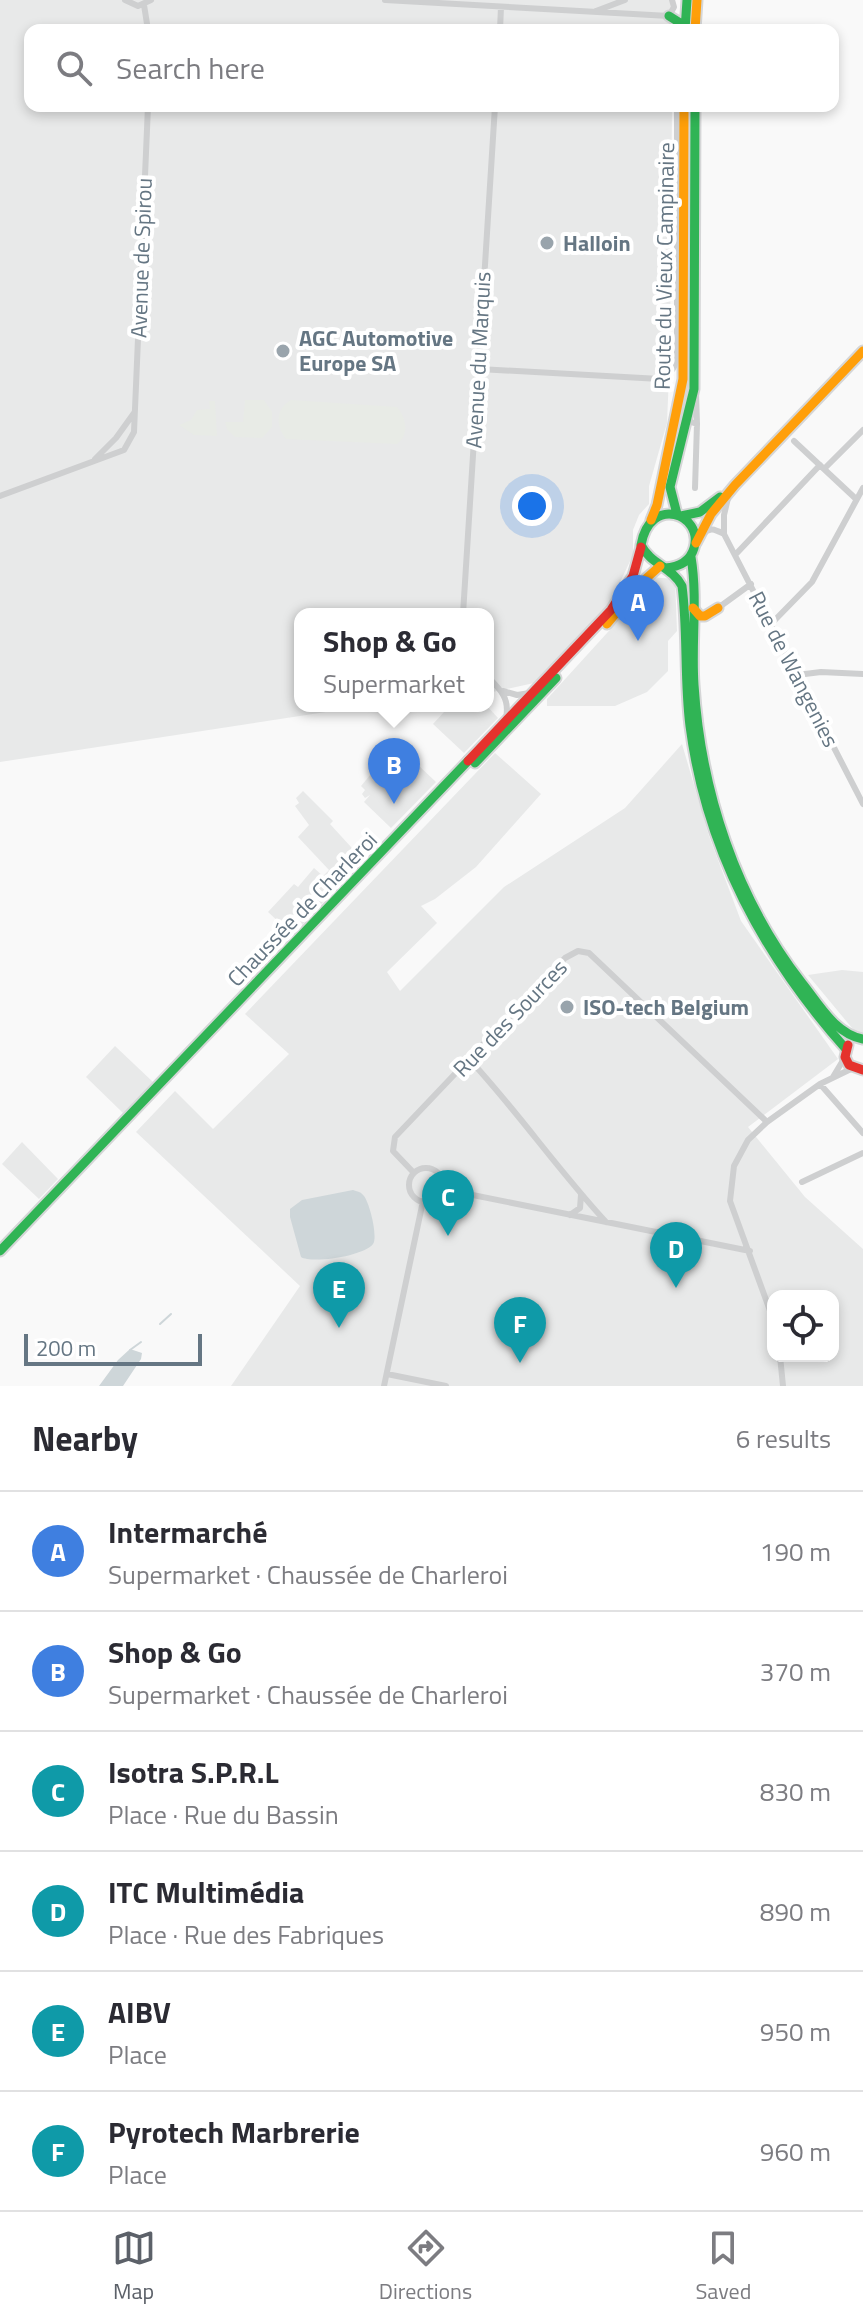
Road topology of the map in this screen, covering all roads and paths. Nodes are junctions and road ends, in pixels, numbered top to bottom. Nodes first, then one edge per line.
1 (125, 0) edge
2 (151, 0) edge
3 (385, 0) edge
4 (586, 0) edge
5 (626, 0) edge
6 (672, 0) edge
7 (687, 0) edge
8 (697, 0) edge
9 (144, 5) junction
10 (501, 7) junction
11 (584, 12) junction
12 (626, 15) junction
13 (669, 16) junction
14 (147, 24) edge
15 (500, 24) edge
16 (677, 24) edge
17 (683, 24) edge
18 (695, 24) edge
19 (148, 112) edge
20 (495, 112) edge
21 (677, 112) edge
22 (684, 112) edge
23 (695, 112) edge
24 (863, 351) edge
25 (479, 369) junction
26 (136, 410) junction
27 (692, 423) junction
28 (863, 430) edge
29 (794, 441) dead end
30 (94, 461) junction
31 (822, 467) junction
32 (695, 488) dead end
33 (863, 488) edge
34 (732, 490) junction
35 (0, 496) edge
36 (855, 498) junction
37 (679, 515) junction
38 (651, 520) junction
39 (724, 534) junction
40 (696, 543) junction
41 (641, 545) junction
42 (736, 554) junction
43 (691, 557) junction
44 (663, 567) junction
45 (751, 584) junction
46 (463, 608) edge
47 (693, 608) junction
48 (718, 608) joint
49 (771, 624) junction
50 (863, 674) edge
51 (797, 675) junction
52 (494, 683) edge
53 (537, 689) junction
54 (503, 691) junction
55 (504, 723) junction
56 (472, 760) junction
57 (863, 804) edge
58 (859, 1039) edge
59 (205, 1041) junction
60 (845, 1053) junction
61 (470, 1060) junction
62 (858, 1069) edge
63 (833, 1077) junction
64 (820, 1084) junction
65 (767, 1122) junction
66 (863, 1133) edge
67 (863, 1153) edge
68 (414, 1173) junction
69 (802, 1182) dead end
70 (443, 1189) junction
71 (581, 1195) junction
72 (423, 1201) junction
73 (570, 1215) junction
74 (606, 1222) junction
75 (0, 1251) edge
76 (750, 1251) junction
77 (0, 1260) edge
78 (767, 1301) edge
79 (781, 1362) edge
80 (387, 1374) junction
81 (384, 1386) edge
82 (446, 1386) edge
83 (783, 1386) edge

1 - 9 street
2 - 9 street
3 - 10 street
4 - 11 street
5 - 11 street
5 - 12 street
6 - 13 street
7 - 17 main road
8 - 18 main road
9 - 14 street
10 - 11 street
10 - 15 street
11 - 12 street
12 - 13 street
13 - 16 main road
19 - 26 street, Avenue de Spirou
20 - 25 street, Avenue du Marquis
21 - 25 street
22 - 38 main road, Route du Vieux Campinaire
23 - 27 main road, Route du Vieux Campinaire
24 - 34 main road
25 - 46 street, Avenue du Marquis
26 - 30 street, Avenue de Spirou
26 - 30 street, Avenue de Spirou
27 - 32 street, Route du Vieux Campinaire
27 - 37 main road, Route du Vieux Campinaire
28 - 31 street
29 - 31 street
30 - 35 street, Avenue de Spirou
31 - 36 street
31 - 42 street
33 - 36 street
34 - 37 main road
34 - 39 street
34 - 40 main road
36 - 49 street
37 - 38 main road
37 - 40 main road
38 - 41 main road
39 - 40 street
39 - 42 street, Rue de Wangenies
40 - 43 main road
41 - 44 main road
41 - 53 main road, Chaussée de Charleroi
42 - 45 street, Rue de Wangenies
43 - 44 main road
43 - 47 main road
44 - 56 main road, Chaussée de Charleroi
44 - 60 main road
45 - 48 street
45 - 49 street, Rue de Wangenies
47 - 48 main road
47 - 58 main road
49 - 51 street, Rue de Wangenies
50 - 51 street
51 - 57 street, Rue de Wangenies
52 - 54 street
53 - 54 street
53 - 55 main road, Chaussée de Charleroi
54 - 55 street
55 - 56 main road, Chaussée de Charleroi
56 - 59 main road, Chaussée de Charleroi
58 - 60 main road
59 - 75 main road, Chaussée de Charleroi
59 - 77 main road, Chaussée de Charleroi
60 - 62 main road
60 - 63 street
61 - 65 street, Rue des Sources
61 - 68 street, Rue des Sources
61 - 71 street
62 - 63 street
63 - 64 street
64 - 65 street
64 - 66 street
65 - 76 street
67 - 69 street
68 - 70 street
68 - 72 street
70 - 72 street
70 - 73 street
71 - 73 street
71 - 74 street
72 - 80 street
73 - 74 street
74 - 76 street
76 - 78 street
79 - 83 street
80 - 81 street
80 - 82 street

